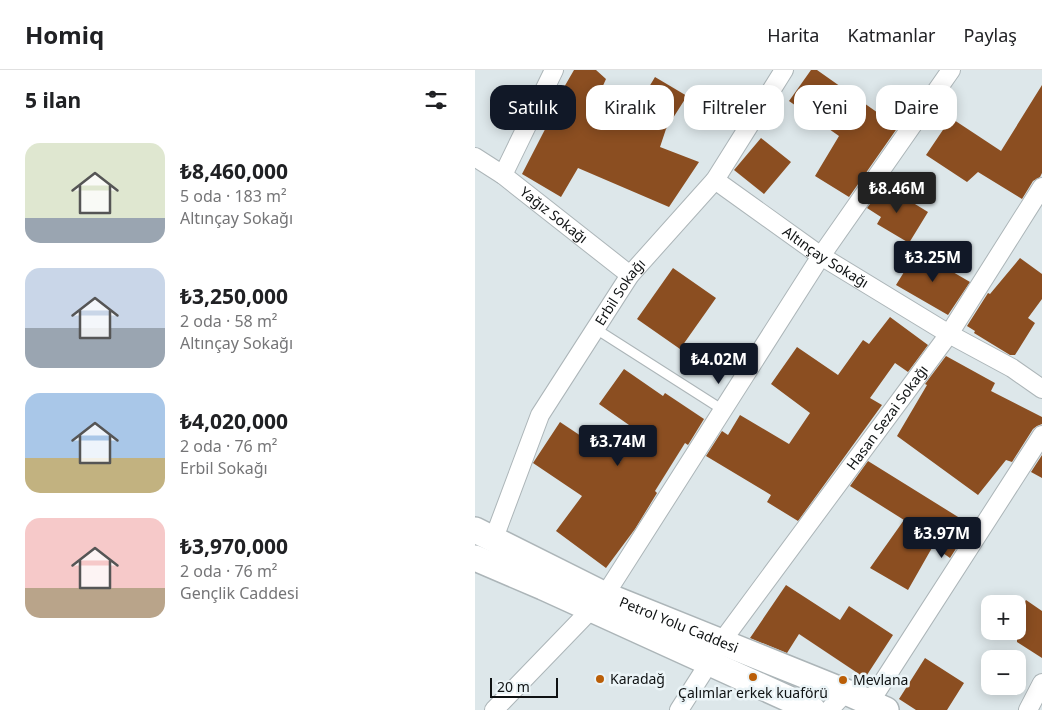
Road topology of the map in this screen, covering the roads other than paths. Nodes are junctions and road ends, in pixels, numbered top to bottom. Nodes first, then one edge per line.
1 (554, 70) edge
2 (783, 70) edge
3 (951, 70) edge
4 (475, 157) edge
5 (503, 174) junction
6 (715, 180) junction
7 (1042, 187) edge
8 (821, 256) junction
9 (631, 275) junction
10 (596, 329) junction
11 (949, 334) junction
12 (1042, 389) edge
13 (723, 410) junction
14 (1042, 434) edge
15 (484, 534) edge
16 (475, 558) edge
17 (598, 602) junction
18 (723, 641) junction
19 (709, 663) junction
20 (1042, 683) edge
21 (846, 692) junction
22 (878, 706) edge
23 (495, 710) edge
24 (679, 710) edge
25 (813, 710) edge
26 (829, 710) edge
27 (1028, 710) edge

1 - 5 street
2 - 6 street, Erbil Sokağı
3 - 8 street
4 - 5 street, Yağız Sokağı
5 - 9 street, Yağız Sokağı
6 - 8 street, Altınçay Sokağı
6 - 9 street, Erbil Sokağı
7 - 11 street, Hasan Sezai Sokağı
8 - 11 street, Altınçay Sokağı
8 - 13 street
9 - 10 street, Erbil Sokağı
10 - 13 lane
10 - 15 street, Erbil Sokağı
11 - 12 street, Altınçay Sokağı
11 - 18 street, Hasan Sezai Sokağı
13 - 17 street
14 - 22 street
15 - 17 main road, Petrol Yolu Caddesi
16 - 17 main road, Petrol Yolu Caddesi
17 - 18 main road, Petrol Yolu Caddesi
17 - 19 main road, Petrol Yolu Caddesi
17 - 23 street
18 - 21 main road, Petrol Yolu Caddesi
19 - 24 street
19 - 25 main road, Petrol Yolu Caddesi
20 - 27 street
21 - 22 main road, Petrol Yolu Caddesi
21 - 26 street

